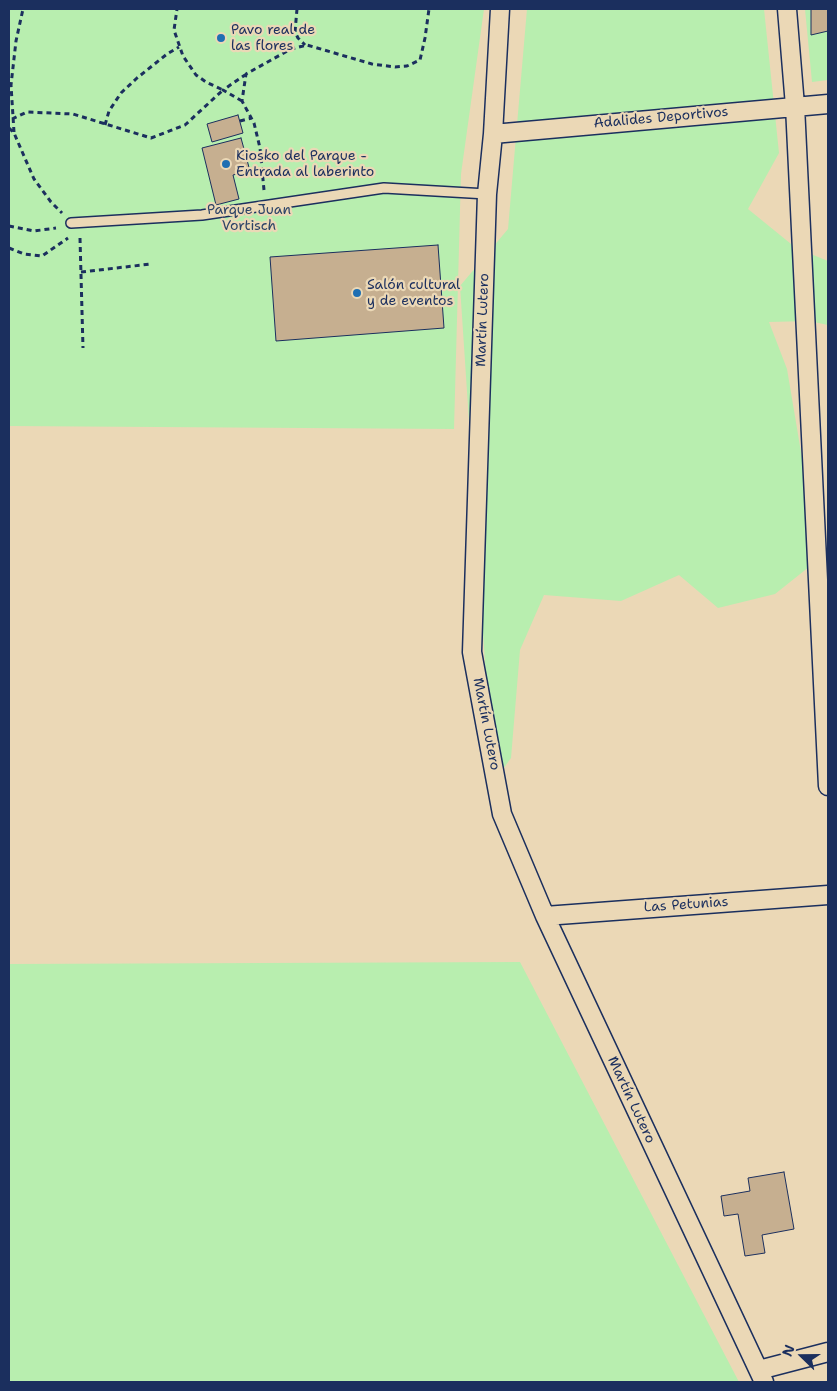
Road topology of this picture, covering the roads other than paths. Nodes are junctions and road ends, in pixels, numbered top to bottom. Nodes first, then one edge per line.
1 (500, 9) edge
2 (787, 9) edge
3 (828, 104) edge
4 (795, 106) junction
5 (493, 134) junction
6 (487, 194) junction
7 (75, 222) road end
8 (828, 786) edge
9 (828, 895) edge
10 (544, 916) junction
11 (828, 1352) edge
12 (762, 1376) edge

1 - 5 street, Martín Lutero
2 - 4 street
3 - 4 street, Adalides Deportivos
4 - 5 street, Adalides Deportivos
4 - 8 street
5 - 6 street, Martín Lutero
6 - 7 lane
6 - 10 street, Martín Lutero
9 - 10 street, Las Petunias
10 - 12 street, Martín Lutero
11 - 12 street

